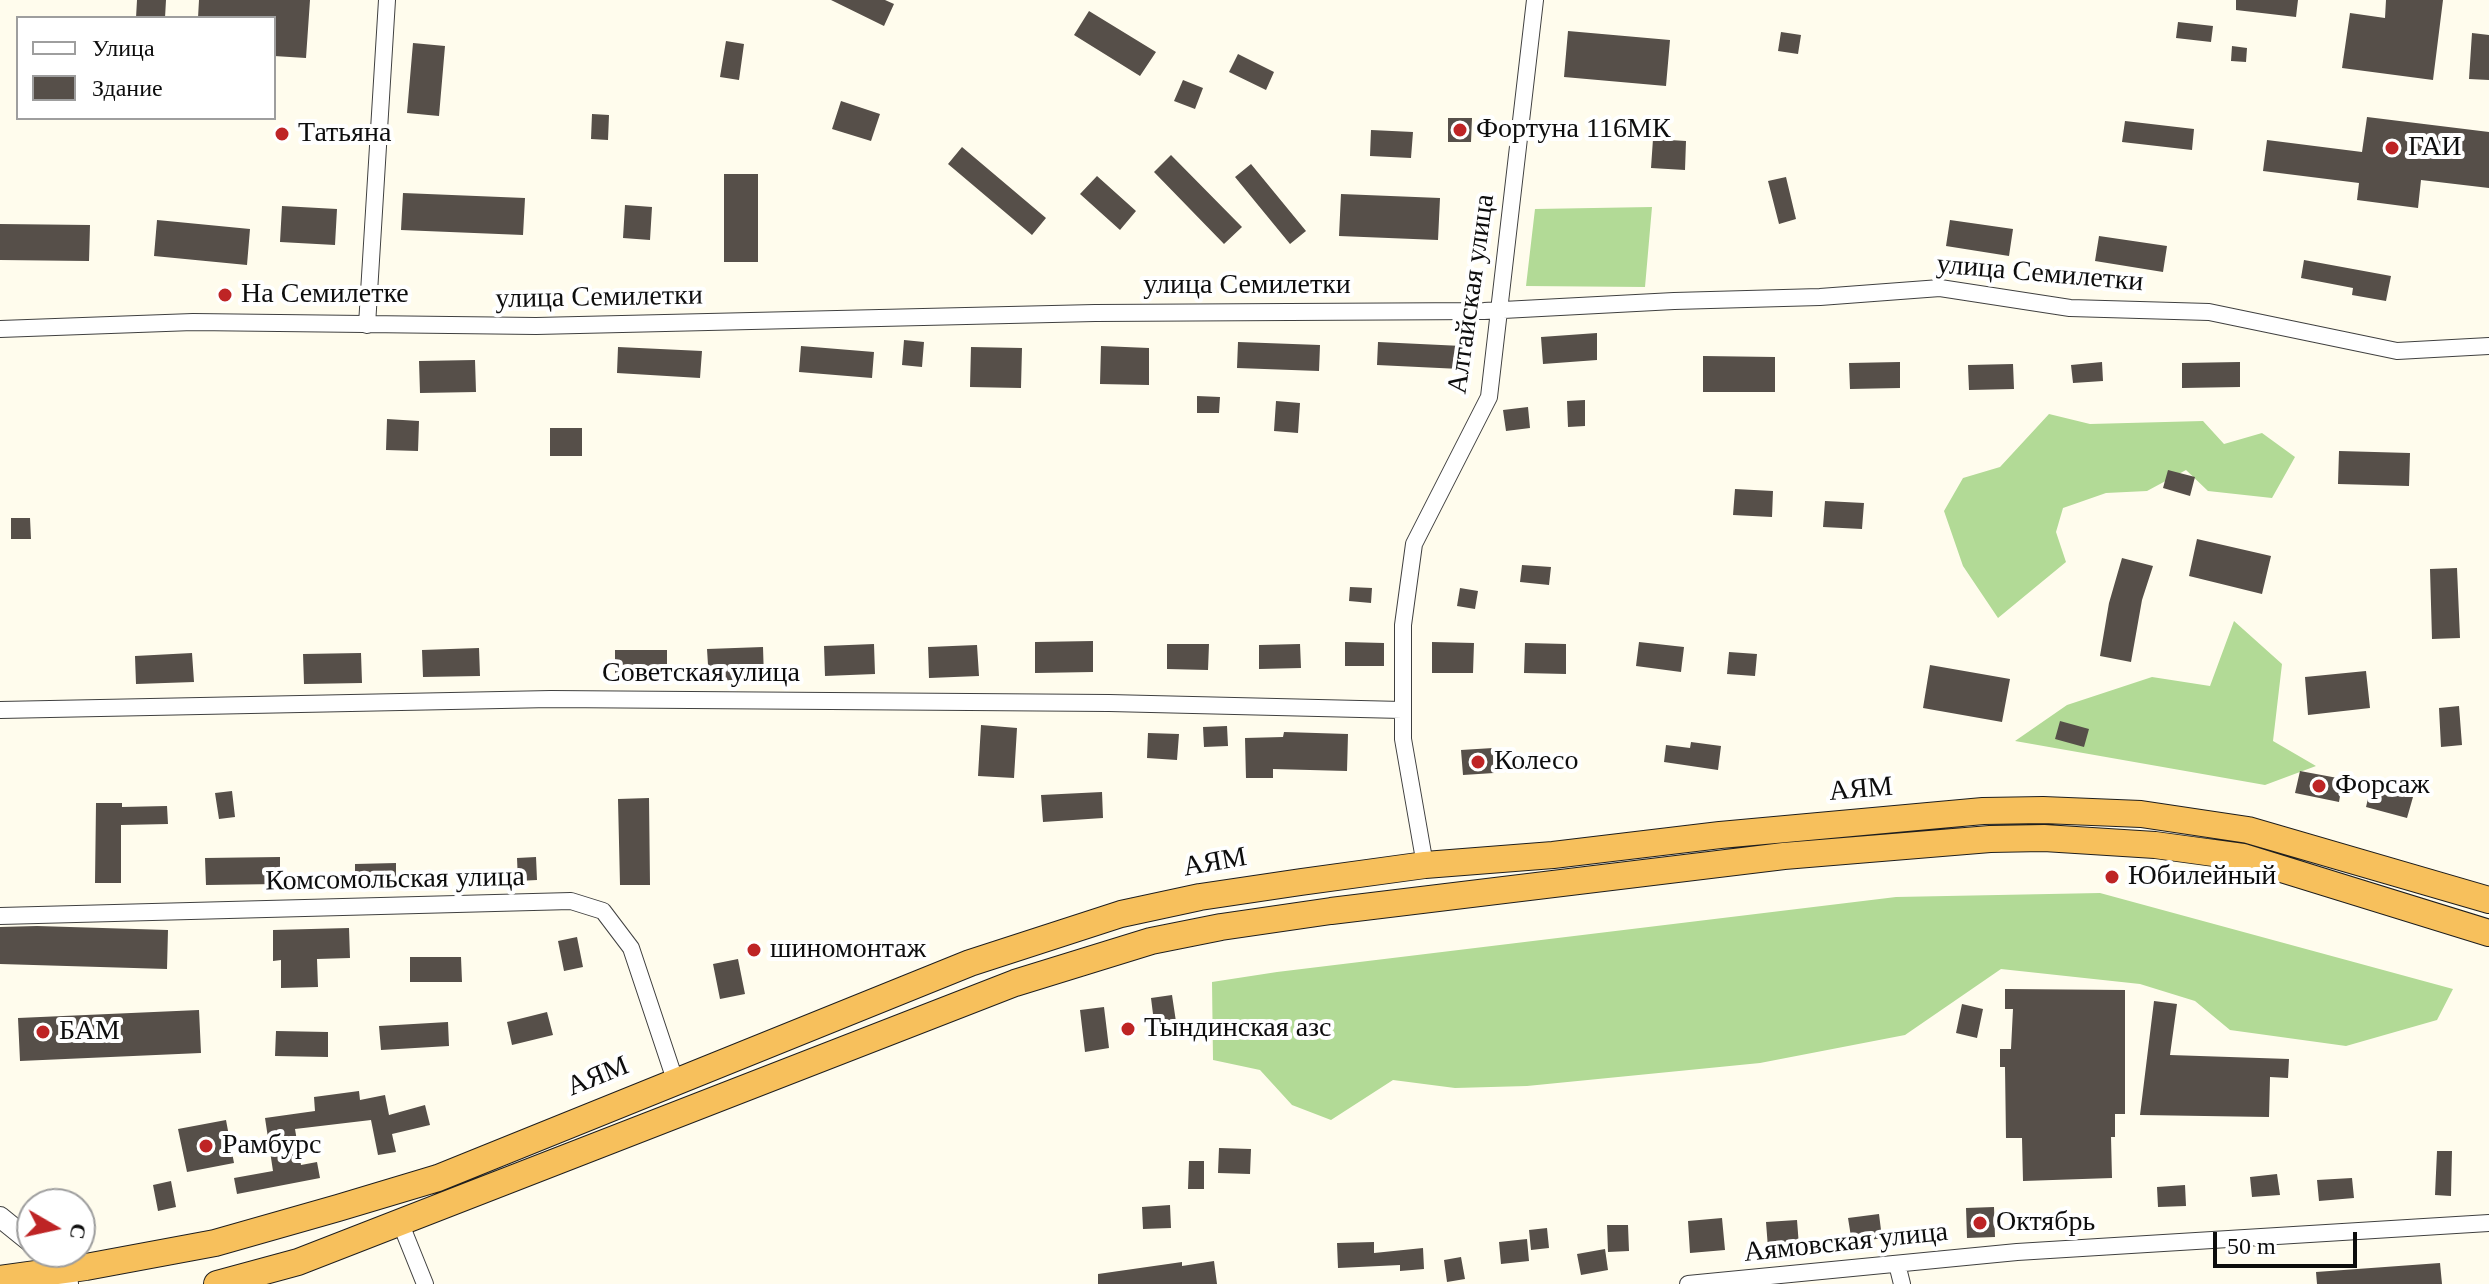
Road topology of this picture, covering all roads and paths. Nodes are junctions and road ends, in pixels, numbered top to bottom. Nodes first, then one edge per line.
1 (387, 0) edge
2 (1535, 0) edge
3 (1498, 311) junction
4 (367, 325) junction
5 (0, 329) edge
6 (2489, 346) edge
7 (0, 710) edge
8 (1402, 710) junction
9 (1425, 865) junction
10 (2489, 900) edge
11 (0, 916) edge
12 (2489, 933) edge
13 (675, 1080) junction
14 (0, 1216) edge
15 (400, 1222) junction
16 (2489, 1223) edge
17 (16, 1230) edge
18 (1897, 1264) junction
19 (54, 1269) edge
20 (0, 1279) edge
21 (217, 1284) edge
22 (425, 1284) edge
23 (1688, 1284) edge
24 (1902, 1284) edge

1 - 4 street
2 - 3 street, Алтайская улица
3 - 4 street, улица Семилетки
3 - 6 street, улица Семилетки
3 - 8 street, Алтайская улица
4 - 5 street, улица Семилетки
7 - 8 street, Советская улица
8 - 9 street, Алтайская улица
9 - 10 highway, АЯМ
9 - 13 highway, АЯМ
11 - 13 street, Комсомольская улица
12 - 15 highway
13 - 19 highway, АЯМ
14 - 17 street
15 - 21 highway
15 - 22 street
16 - 18 street, Аямовская улица
18 - 23 street, Аямовская улица
18 - 24 street
19 - 20 highway, АЯМ

